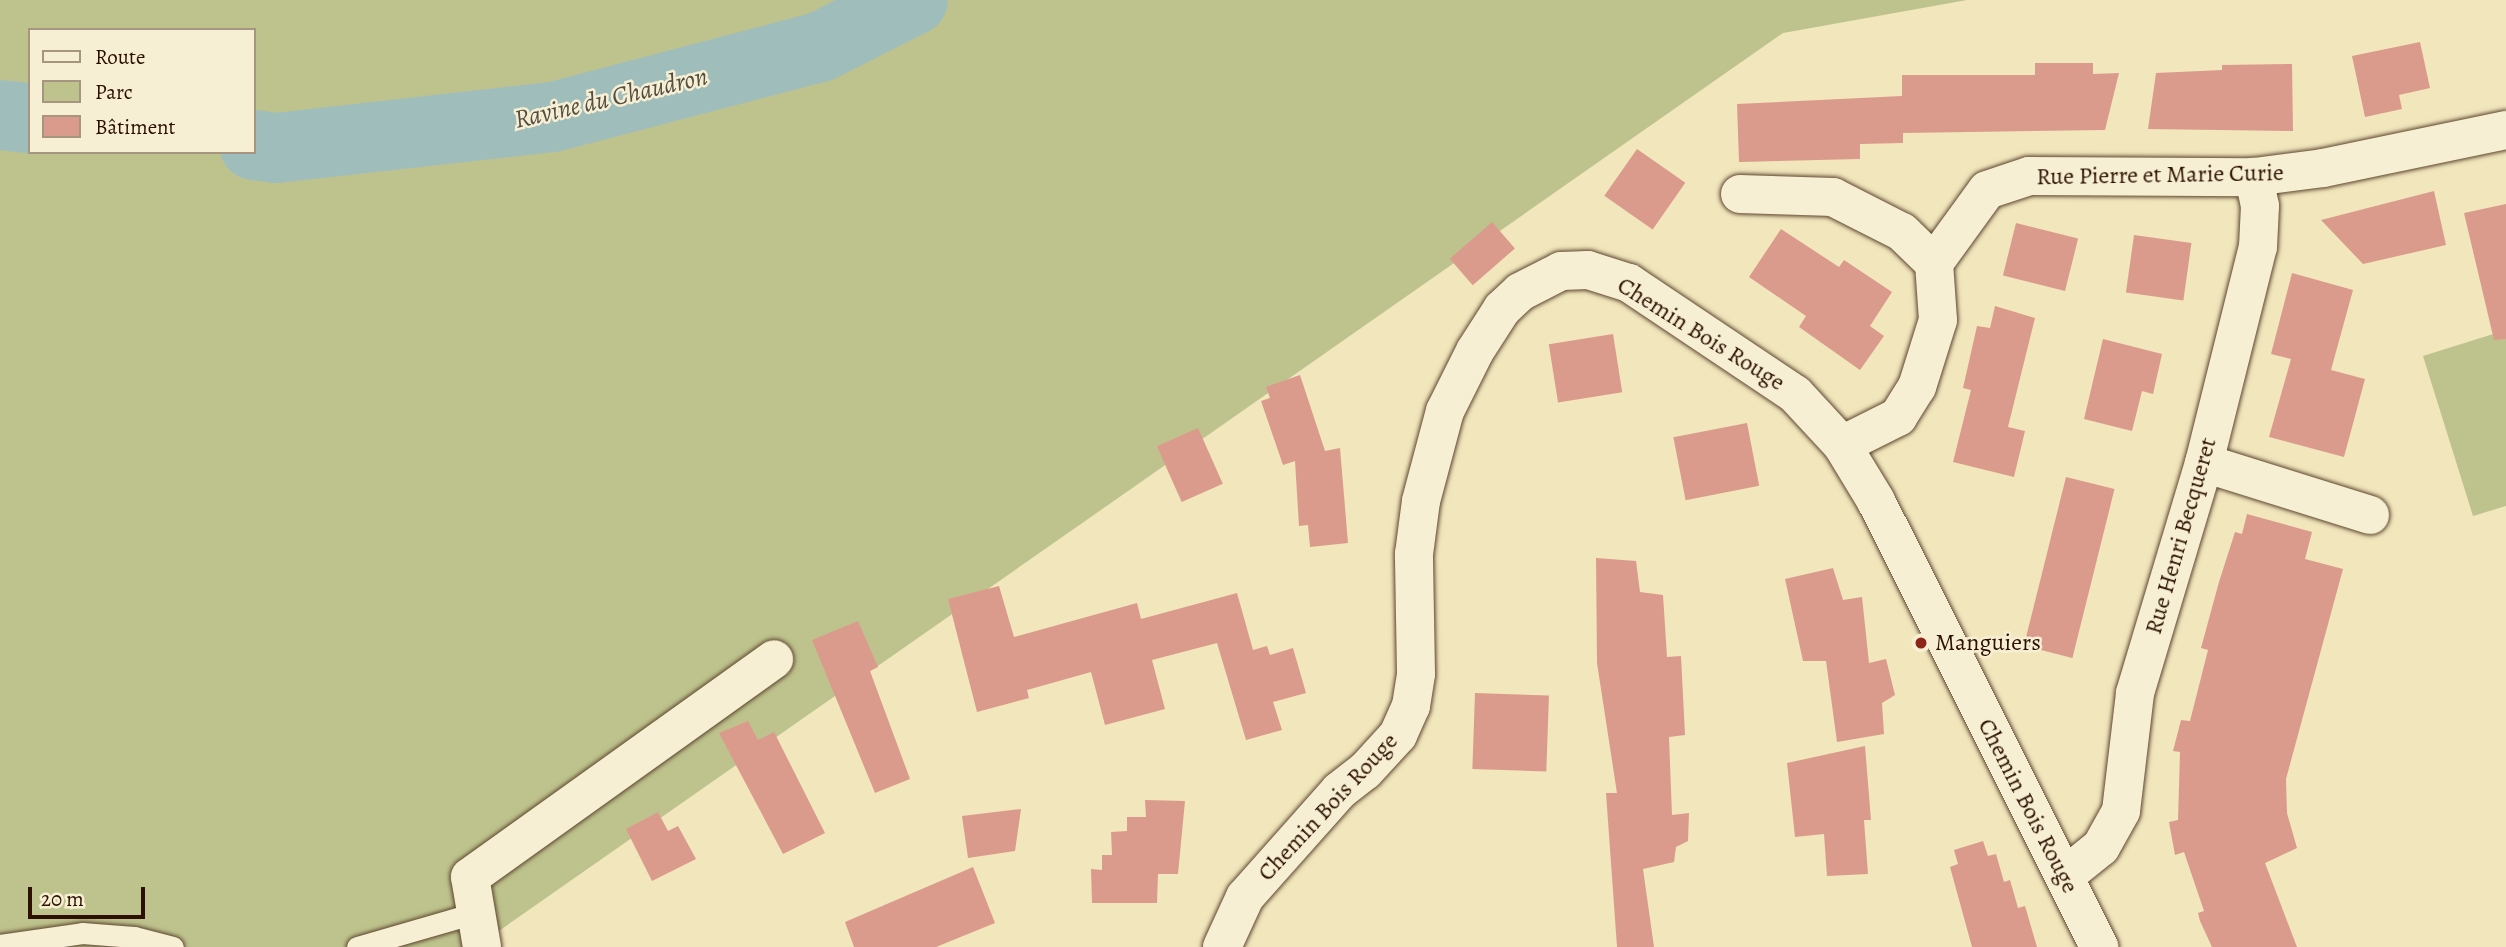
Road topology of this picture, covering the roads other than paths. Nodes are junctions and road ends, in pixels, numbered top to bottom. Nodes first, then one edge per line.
1 (2506, 130) edge
2 (2254, 177) junction
3 (1740, 194) dead end
4 (1934, 263) junction
5 (1842, 444) junction
6 (2204, 463) junction
7 (2370, 515) dead end
8 (774, 659) dead end
9 (2065, 876) junction
10 (478, 930) edge
11 (0, 945) edge
12 (173, 947) edge
13 (357, 947) edge
14 (1222, 947) edge
15 (2099, 947) edge

1 - 2 street, Rue Pierre et Marie Curie
2 - 4 street, Rue Pierre et Marie Curie
2 - 6 street, Rue Henri Becqueret
3 - 4 street
4 - 5 street
5 - 9 street, Chemin Bois Rouge
5 - 14 street, Chemin Bois Rouge
6 - 7 street
6 - 9 street, Rue Henri Becqueret
8 - 10 street
9 - 15 street, Chemin Bois Rouge
10 - 13 lane
11 - 12 lane

